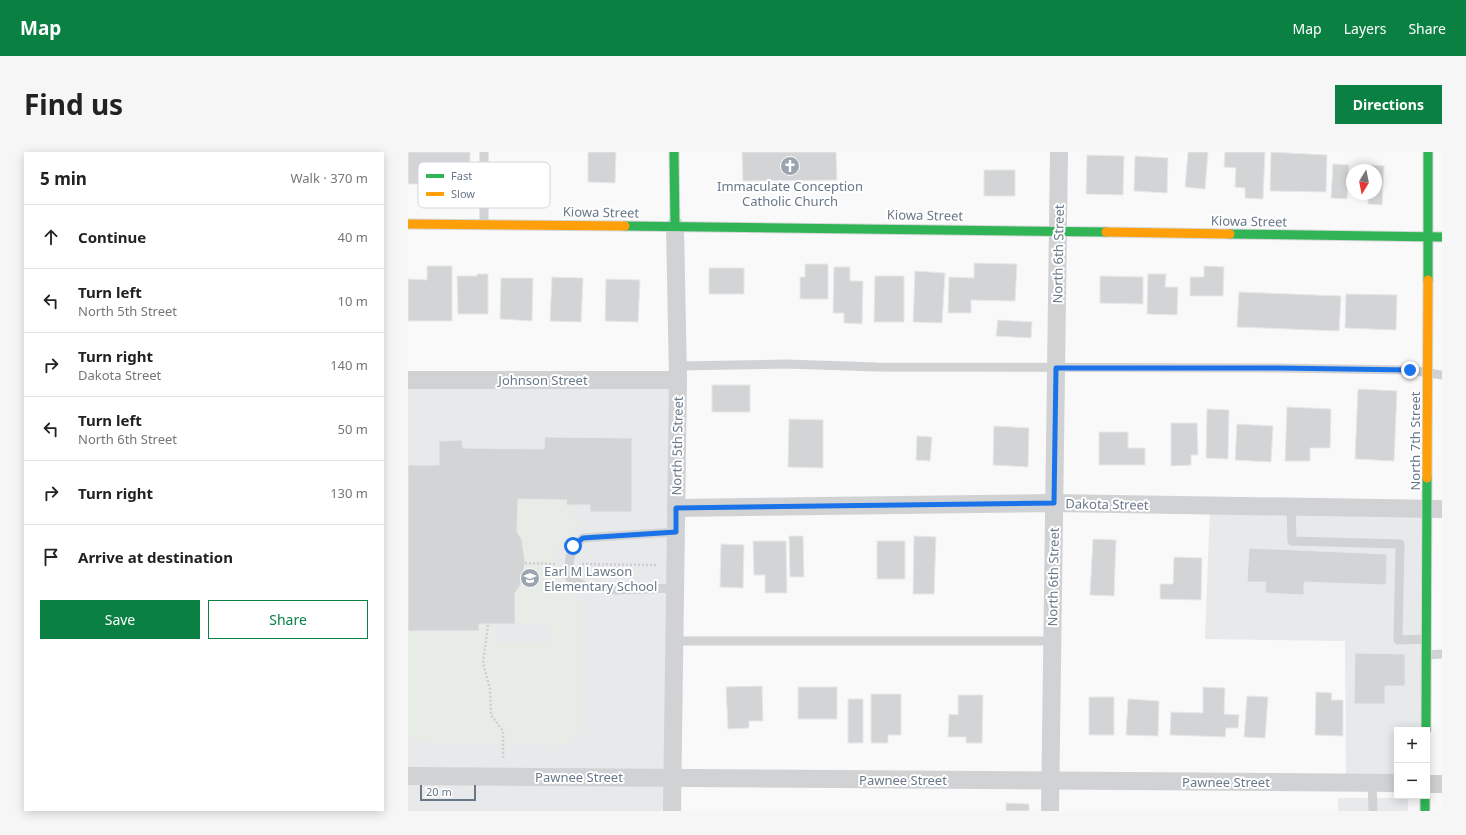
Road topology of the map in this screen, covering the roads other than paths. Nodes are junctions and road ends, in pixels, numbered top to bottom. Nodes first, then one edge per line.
1 (674, 152) edge
2 (1059, 152) edge
3 (1428, 152) edge
4 (484, 208) edge
5 (408, 224) edge
6 (484, 224) junction
7 (675, 226) junction
8 (1059, 230) junction
9 (1428, 237) junction
10 (1442, 237) edge
11 (1056, 368) junction
12 (678, 373) junction
13 (1428, 373) junction
14 (1442, 375) edge
15 (408, 380) edge
16 (1054, 503) junction
17 (1291, 507) junction
18 (676, 508) junction
19 (1435, 509) edge
20 (676, 532) junction
21 (675, 588) junction
22 (1427, 639) junction
23 (673, 641) junction
24 (1052, 641) junction
25 (1442, 654) edge
26 (1427, 655) junction
27 (1426, 727) edge
28 (408, 776) edge
29 (673, 778) junction
30 (1050, 781) junction
31 (1372, 783) junction
32 (1394, 783) edge
33 (1430, 784) edge
34 (1442, 784) edge
35 (1426, 799) edge
36 (672, 811) edge
37 (1050, 811) edge
38 (1373, 811) edge
39 (1425, 811) edge

1 - 7 street, North 5th Street
2 - 8 street, North 6th Street
3 - 9 street, North 7th Street
4 - 6 lane
5 - 6 street, Kiowa Street
6 - 7 street, Kiowa Street
7 - 8 street, Kiowa Street
7 - 12 street, North 5th Street
8 - 9 street, Kiowa Street
8 - 11 street, North 6th Street
9 - 10 street, Kiowa Street
9 - 13 street, North 7th Street
11 - 12 lane
11 - 13 lane
11 - 16 street, North 6th Street
12 - 15 street, Johnson Street
12 - 18 street, North 5th Street
13 - 14 lane
13 - 19 street, North 7th Street
16 - 17 street, Dakota Street
16 - 18 street, Dakota Street
16 - 24 street, North 6th Street
17 - 19 street, Dakota Street
17 - 22 lane
18 - 20 street, North 5th Street
19 - 22 street, North 7th Street
20 - 21 street, North 5th Street
20 - 21 lane
21 - 23 street, North 5th Street
22 - 26 street, North 7th Street
23 - 24 lane
23 - 29 street, North 5th Street
24 - 30 street, North 6th Street
25 - 26 lane
26 - 27 street, North 7th Street
28 - 29 street, Pawnee Street
29 - 30 street, Pawnee Street
29 - 36 street, North 5th Street
30 - 31 street, Pawnee Street
30 - 37 street, North 6th Street
31 - 32 street, Pawnee Street
31 - 38 lane
33 - 34 street
35 - 39 street

